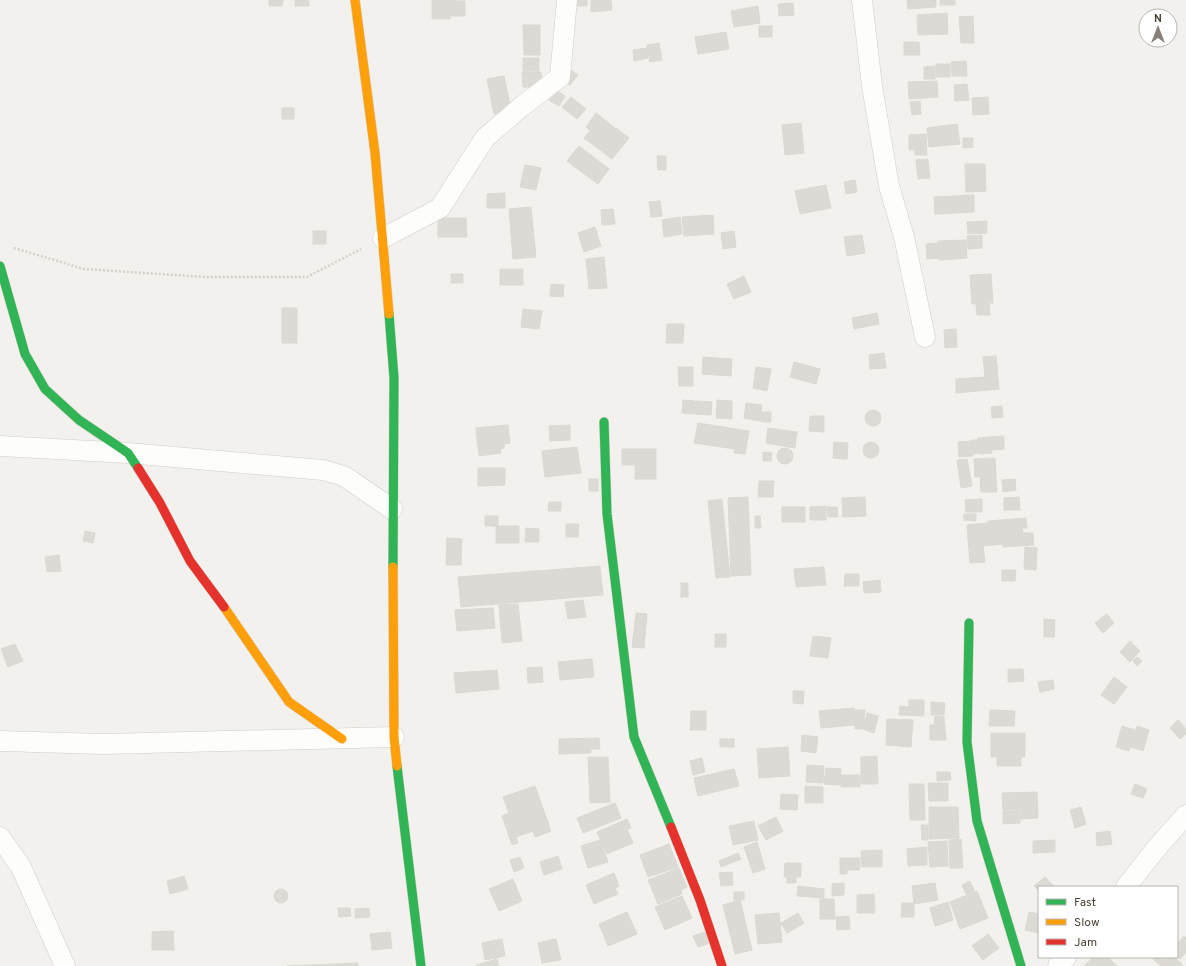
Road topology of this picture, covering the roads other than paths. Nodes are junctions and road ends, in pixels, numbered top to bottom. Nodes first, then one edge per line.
1 (355, 0) edge
2 (567, 0) edge
3 (862, 0) edge
4 (383, 238) junction
5 (0, 266) edge
6 (925, 337) dead end
7 (604, 422) dead end
8 (0, 446) edge
9 (128, 453) junction
10 (392, 509) junction
11 (969, 623) dead end
12 (394, 737) junction
13 (342, 739) junction
14 (0, 741) edge
15 (1186, 815) edge
16 (0, 837) edge
17 (1127, 886) edge
18 (1065, 958) edge
19 (64, 966) edge
20 (421, 966) edge
21 (722, 966) edge
22 (1021, 966) edge
23 (1058, 966) edge

1 - 4 street
2 - 4 street
3 - 6 street
4 - 10 street
5 - 9 street
7 - 21 street
8 - 9 street
9 - 10 street
9 - 13 street
10 - 12 street
11 - 22 street
12 - 13 street
12 - 20 street
13 - 14 street
15 - 17 street
16 - 19 street
18 - 23 street

